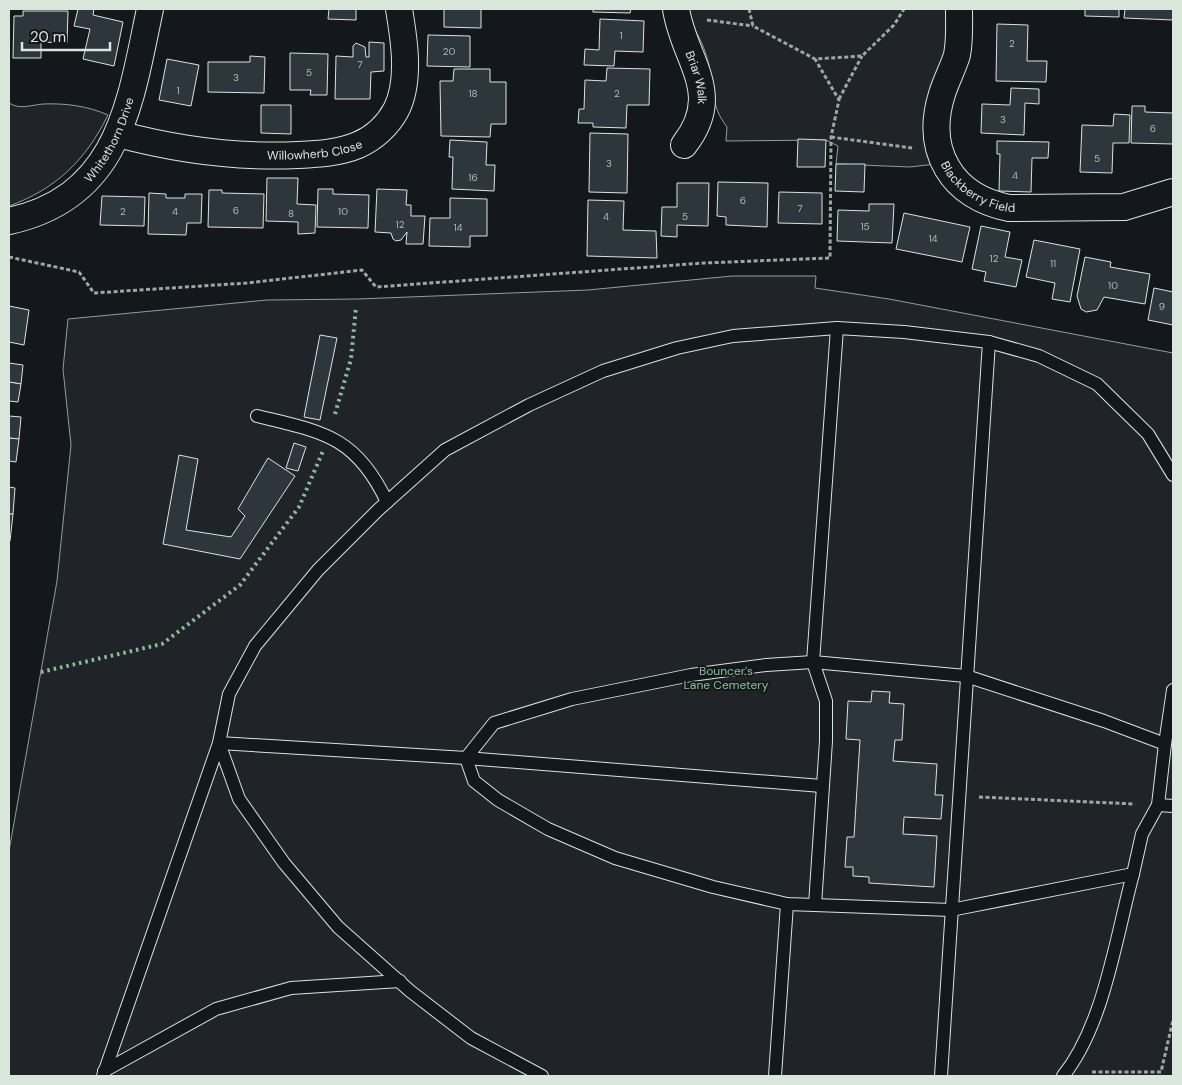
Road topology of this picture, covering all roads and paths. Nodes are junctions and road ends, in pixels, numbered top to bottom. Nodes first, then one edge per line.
1 (150, 9) edge
2 (400, 9) edge
3 (749, 9) edge
4 (904, 9) edge
5 (959, 9) edge
6 (677, 16) edge
7 (753, 26) junction
8 (862, 56) junction
9 (815, 60) junction
10 (838, 100) junction
11 (118, 134) junction
12 (831, 137) junction
13 (684, 145) dead end
14 (939, 149) junction
15 (1173, 192) edge
16 (9, 221) edge
17 (9, 257) edge
18 (837, 328) junction
19 (989, 342) junction
20 (257, 416) dead end
21 (1173, 475) edge
22 (387, 502) junction
23 (813, 662) junction
24 (966, 676) junction
25 (1173, 690) edge
26 (219, 743) junction
27 (1164, 744) junction
28 (466, 758) junction
29 (822, 786) junction
30 (958, 796) junction
31 (1158, 806) junction
32 (1173, 806) edge
33 (1133, 874) junction
34 (786, 904) junction
35 (815, 905) junction
36 (950, 910) junction
37 (400, 981) junction
38 (1173, 1020) edge
39 (103, 1074) edge
40 (1064, 1074) edge
41 (542, 1076) edge
42 (775, 1076) edge
43 (940, 1076) edge

1 - 11 street, Whitethorn Drive
2 - 11 street, Willowherb Close
3 - 7 path
4 - 8 path
5 - 14 street, Blackberry Field
6 - 7 path
6 - 13 street, Briar Walk
7 - 9 path
8 - 9 path
8 - 10 path
9 - 10 path
10 - 12 path
11 - 16 street, Whitethorn Drive
12 - 14 path
12 - 17 path
14 - 15 street, Blackberry Field
18 - 19 lane
18 - 22 lane
18 - 23 lane
19 - 21 lane
19 - 24 lane
20 - 22 lane
22 - 26 lane
23 - 24 lane
23 - 28 lane
23 - 29 lane
24 - 27 lane
24 - 30 lane
25 - 27 lane
26 - 28 lane
26 - 37 lane
26 - 39 lane
27 - 31 lane
28 - 29 lane
28 - 34 lane
29 - 35 lane
30 - 31 path
30 - 36 lane
31 - 32 lane
31 - 33 lane
33 - 36 lane
33 - 40 lane
34 - 35 lane
34 - 42 lane
35 - 36 lane
36 - 43 lane
37 - 39 lane
37 - 41 lane
38 - 40 path

